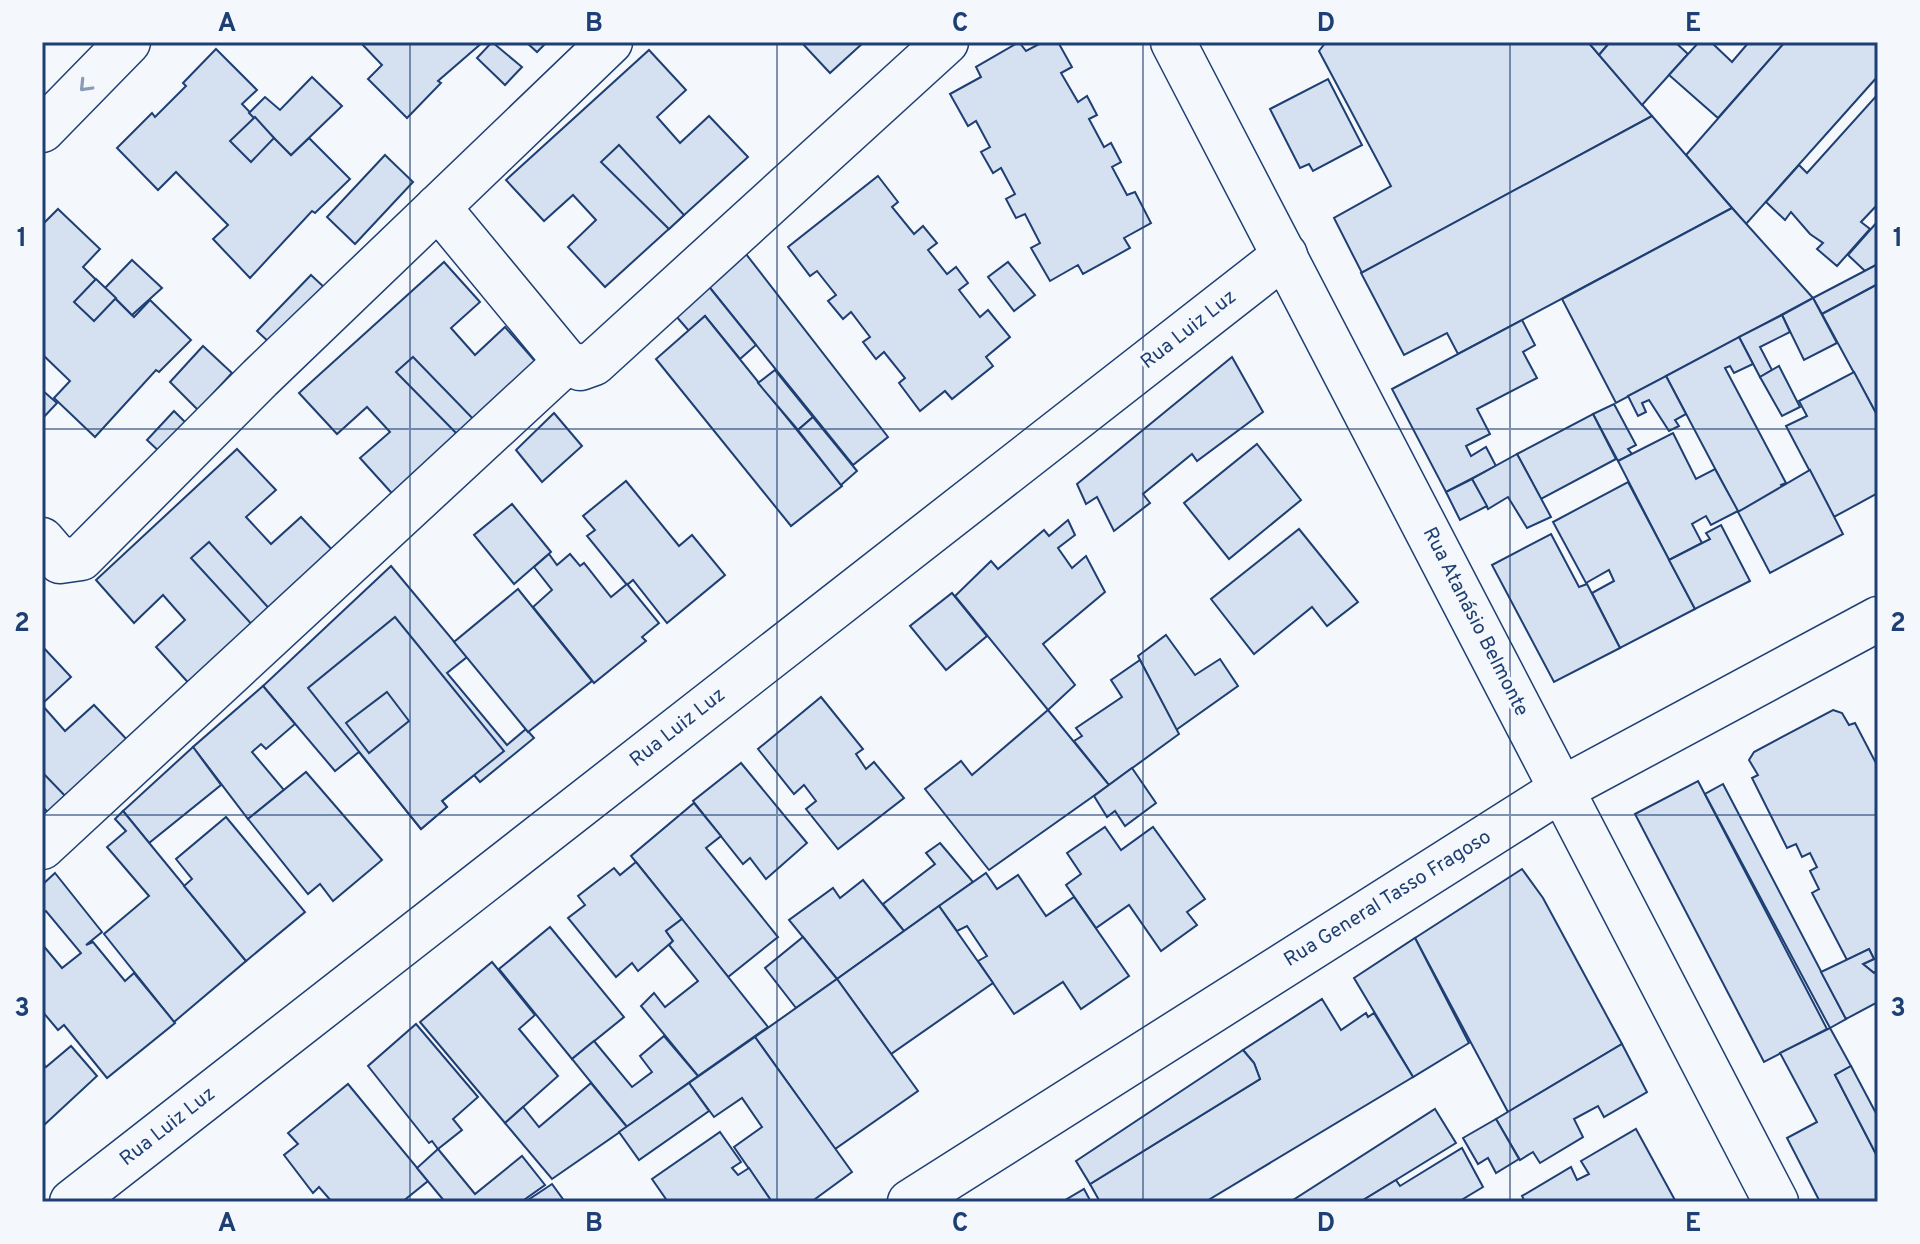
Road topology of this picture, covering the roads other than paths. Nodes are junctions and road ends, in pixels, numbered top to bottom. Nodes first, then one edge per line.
1 (128, 42) edge
2 (610, 42) edge
3 (946, 42) edge
4 (1173, 42) edge
5 (42, 130) edge
6 (438, 207) junction
7 (1285, 255) junction
8 (566, 362) junction
9 (42, 540) edge
10 (1878, 619) edge
11 (1562, 789) junction
12 (42, 847) edge
13 (72, 1202) edge
14 (910, 1202) edge
15 (1776, 1202) edge

1 -> 5 street
2 - 6 street
3 - 8 street
4 - 7 street, Rua Atanásio Belmonte
6 - 8 street
6 - 9 street
7 - 11 street, Rua Atanásio Belmonte
7 - 13 street, Rua Luiz Luz
8 - 12 street
10 - 11 street, Rua General Tasso Fragoso
11 - 14 street, Rua General Tasso Fragoso
11 - 15 street, Rua Atanásio Belmonte

